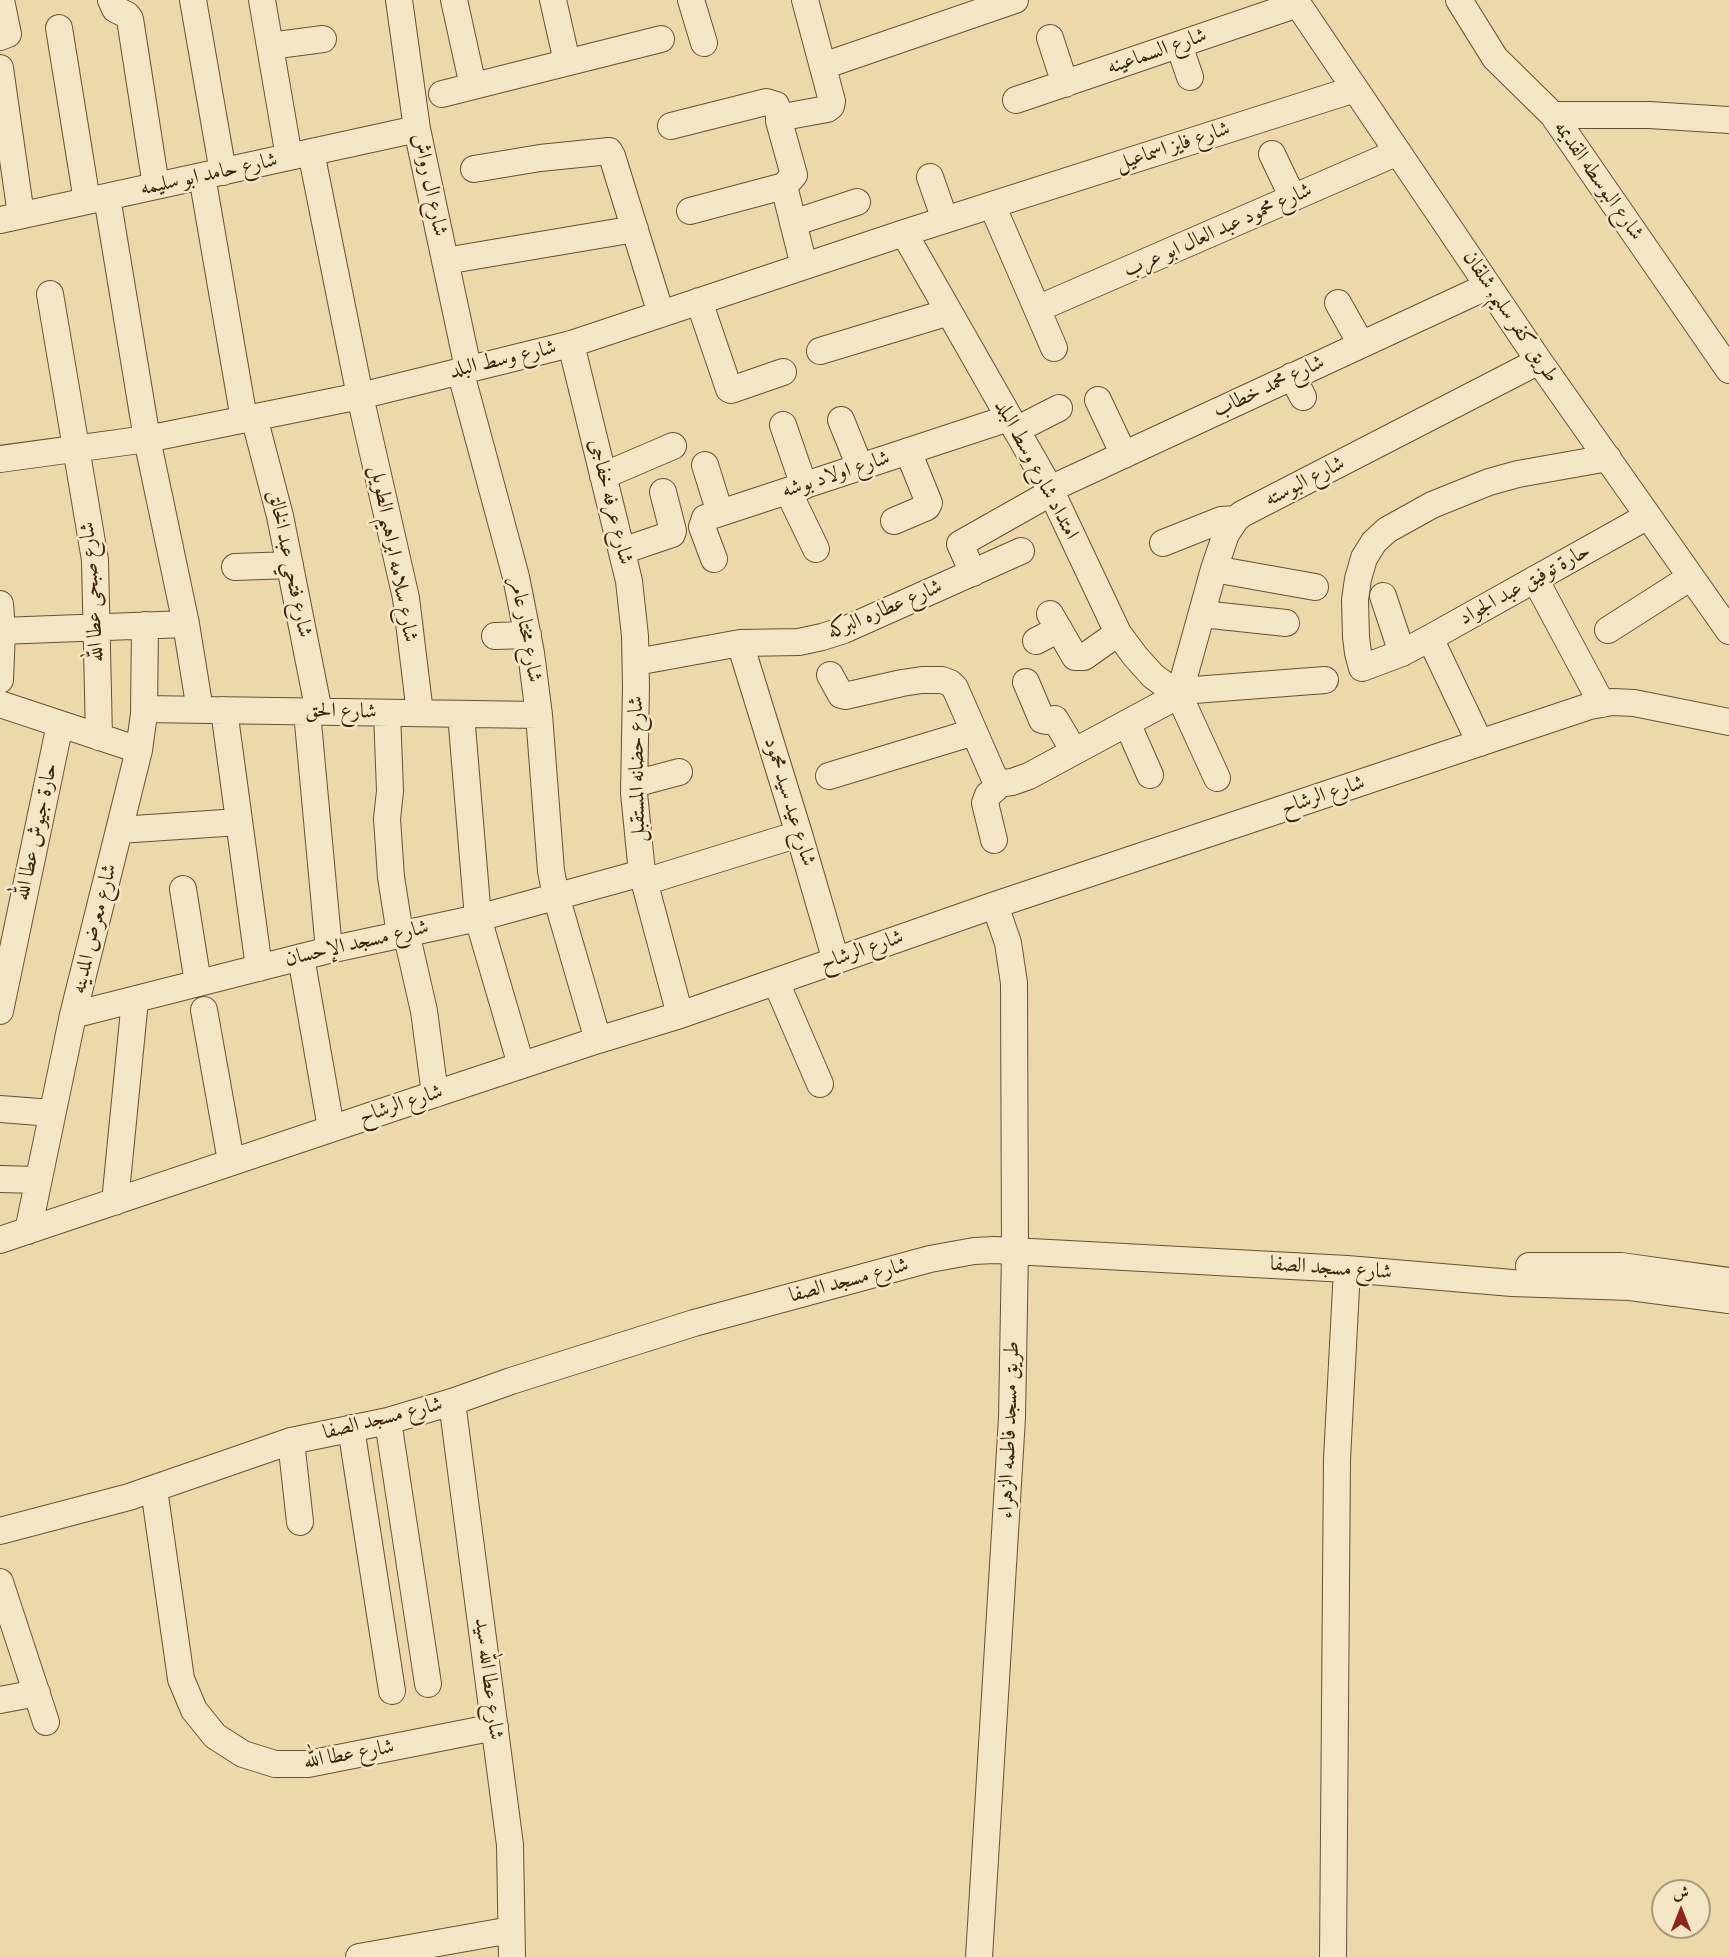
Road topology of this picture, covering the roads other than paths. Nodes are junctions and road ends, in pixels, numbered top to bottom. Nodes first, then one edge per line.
1 (1, 0) edge
2 (111, 0) edge
3 (193, 0) edge
4 (262, 0) edge
5 (399, 0) edge
6 (454, 0) edge
7 (553, 0) edge
8 (691, 0) edge
9 (805, 0) edge
10 (1016, 0) edge
11 (1459, 0) edge
12 (1297, 2) edge
13 (59, 28) dead end
14 (0, 37) edge
15 (1050, 38) dead end
16 (323, 39) dead end
17 (660, 39) dead end
18 (704, 43) dead end
19 (1179, 45) junction
20 (270, 46) junction
21 (567, 62) junction
22 (823, 66) junction
23 (0, 68) edge
24 (1190, 77) dead end
25 (1065, 84) junction
26 (473, 86) junction
27 (1355, 89) junction
28 (442, 94) dead end
29 (1016, 100) dead end
30 (1553, 115) junction
31 (780, 119) junction
32 (1729, 120) edge
33 (671, 126) dead end
34 (417, 129) junction
35 (1398, 152) junction
36 (1272, 153) dead end
37 (300, 155) junction
38 (474, 169) dead end
39 (213, 174) junction
40 (930, 177) dead end
41 (156, 186) junction
42 (784, 186) junction
43 (1293, 198) junction
44 (97, 199) junction
45 (857, 202) dead end
46 (992, 205) junction
47 (690, 211) dead end
48 (10, 218) edge
49 (945, 220) junction
50 (793, 223) junction
51 (635, 229) junction
52 (904, 233) junction
53 (445, 261) junction
54 (804, 267) junction
55 (1488, 286) junction
56 (50, 294) dead end
57 (699, 301) junction
58 (1338, 303) dead end
59 (1037, 309) junction
60 (949, 312) junction
61 (661, 314) junction
62 (571, 344) junction
63 (1361, 344) junction
64 (1054, 348) dead end
65 (820, 351) dead end
66 (1539, 361) junction
67 (464, 369) junction
68 (1729, 370) edge
69 (783, 372) dead end
70 (360, 396) junction
71 (1098, 400) dead end
72 (1059, 408) dead end
73 (249, 418) junction
74 (841, 420) dead end
75 (1013, 424) junction
76 (783, 425) dead end
77 (147, 439) junction
78 (673, 446) dead end
79 (76, 448) junction
80 (908, 451) junction
81 (1124, 454) junction
82 (1608, 458) junction
83 (0, 459) edge
84 (705, 465) dead end
85 (860, 467) junction
86 (603, 476) junction
87 (796, 488) junction
88 (1051, 491) junction
89 (663, 492) dead end
90 (720, 513) junction
91 (1648, 516) junction
92 (1236, 519) junction
93 (894, 521) dead end
94 (1163, 543) dead end
95 (816, 549) dead end
96 (622, 551) junction
97 (1021, 551) dead end
98 (714, 559) dead end
99 (290, 565) junction
100 (235, 567) dead end
101 (1214, 569) junction
102 (973, 573) junction
103 (1691, 577) junction
104 (1535, 579) junction
105 (1285, 581) junction
106 (1315, 587) dead end
107 (1383, 596) dead end
108 (0, 604) edge
109 (1202, 614) junction
110 (186, 624) junction
111 (145, 626) junction
112 (97, 627) junction
113 (1608, 630) dead end
114 (1, 631) edge
115 (1729, 631) edge
116 (1118, 633) junction
117 (528, 635) junction
118 (495, 636) dead end
119 (1430, 638) junction
120 (1036, 641) dead end
121 (740, 643) junction
122 (1402, 652) junction
123 (636, 662) junction
124 (830, 675) dead end
125 (0, 680) edge
126 (1325, 680) dead end
127 (1026, 682) dead end
128 (1179, 695) junction
129 (0, 704) edge
130 (1602, 704) junction
131 (144, 709) junction
132 (212, 710) junction
133 (314, 712) junction
134 (387, 713) junction
135 (420, 713) junction
136 (461, 714) junction
137 (539, 715) junction
138 (1729, 722) edge
139 (1127, 723) junction
140 (60, 724) junction
141 (974, 732) junction
142 (99, 737) junction
143 (1480, 743) junction
144 (140, 750) junction
145 (1074, 751) junction
146 (679, 772) dead end
147 (1149, 775) dead end
148 (829, 776) dead end
149 (1217, 778) dead end
150 (634, 784) junction
151 (997, 784) junction
152 (239, 822) junction
153 (119, 830) junction
154 (799, 834) junction
155 (994, 840) dead end
156 (643, 877) junction
157 (183, 889) dead end
158 (556, 896) junction
159 (995, 905) junction
160 (478, 918) junction
161 (403, 933) junction
162 (329, 950) junction
163 (301, 957) junction
164 (836, 961) junction
165 (259, 968) junction
166 (776, 982) junction
167 (198, 983) junction
168 (135, 1000) junction
169 (204, 1010) dead end
170 (0, 1011) edge
171 (73, 1015) junction
172 (680, 1016) junction
173 (598, 1040) junction
174 (521, 1065) junction
175 (820, 1084) dead end
176 (435, 1094) junction
177 (0, 1110) edge
178 (52, 1113) junction
179 (332, 1128) junction
180 (231, 1161) junction
181 (0, 1179) edge
182 (38, 1180) junction
183 (115, 1202) junction
184 (28, 1231) junction
185 (0, 1240) edge
186 (1015, 1246) junction
187 (1347, 1269) junction
188 (1729, 1281) edge
189 (1729, 1300) edge
190 (452, 1402) junction
191 (388, 1421) junction
192 (351, 1428) junction
193 (291, 1441) junction
194 (154, 1489) junction
195 (300, 1522) dead end
196 (0, 1530) edge
197 (0, 1582) edge
198 (428, 1684) dead end
199 (392, 1691) dead end
200 (37, 1693) junction
201 (0, 1700) edge
202 (46, 1722) dead end
203 (495, 1726) junction
204 (511, 1930) junction
205 (359, 1957) edge
206 (512, 1957) edge
207 (979, 1957) edge
208 (1333, 1957) edge

1 - 14 street
2 - 41 street
3 - 39 street, شارع فتحي عبد الخالق
4 - 20 street, شارع سلامه ابراهيم الطويل
5 - 34 street, شارع ال رواش
6 - 26 street
7 - 21 street
8 - 18 street
9 - 22 street
10 - 22 street
11 - 30 street, شارع البوسطه القديمه
12 - 19 street, شارع السماعينه
12 - 27 street, طريق كفر سليم, شلقان
13 - 44 street
15 - 25 street
16 - 20 street
17 - 21 street
19 - 24 street
19 - 25 street, شارع السماعينه
20 - 37 street, شارع سلامه ابراهيم الطويل
21 - 26 street
22 - 31 street
23 - 48 street
25 - 29 street, شارع السماعينه
26 - 28 street
27 - 35 street, طريق كفر سليم, شلقان
27 - 46 street, شارع فايز اسماعيل
30 - 32 street
30 - 68 street, شارع البوسطه القديمه
31 - 33 street
31 - 42 street
34 - 37 street, شارع حامد ابو سليمه
34 - 53 street, شارع ال رواش
35 - 43 street, شارع محمود عبد العال ابو عرب
35 - 55 street, طريق كفر سليم, شلقان
36 - 43 street
37 - 39 street, شارع حامد ابو سليمه
37 - 70 street, شارع سلامه ابراهيم الطويل
38 - 51 street
39 - 41 street, شارع حامد ابو سليمه
39 - 73 street, شارع فتحي عبد الخالق
40 - 49 street
41 - 44 street, شارع حامد ابو سليمه
42 - 47 street
42 - 50 street
43 - 59 street, شارع محمود عبد العال ابو عرب
44 - 48 street, شارع حامد ابو سليمه
44 - 77 street
45 - 50 street
46 - 49 street, شارع وسط البلد
46 - 59 street
49 - 52 street, شارع وسط البلد
50 - 54 street
51 - 53 street
51 - 61 street
52 - 54 street, شارع وسط البلد
52 - 60 street, امتداد شارع وسط البلد
53 - 67 street, شارع ال رواش
54 - 57 street, شارع وسط البلد
55 - 63 street, شارع محمد خطاب
55 - 66 street, طريق كفر سليم, شلقان
56 - 79 street, شارع صبحى عطا الله
57 - 61 street, شارع وسط البلد
57 - 69 street
58 - 63 street
59 - 64 street
60 - 65 street
60 - 75 street, امتداد شارع وسط البلد
61 - 62 street, شارع وسط البلد
62 - 67 street, شارع وسط البلد
62 - 86 street, شارع عرفه خفاجى
63 - 81 street, شارع محمد خطاب
66 - 82 street, طريق كفر سليم, شلقان
66 - 92 street, شارع البوسته
67 - 70 street, شارع وسط البلد
67 - 117 street, شارع مختار عامر
70 - 73 street, شارع وسط البلد
70 - 135 street, شارع سلامه ابراهيم الطويل
71 - 81 street
72 - 75 street, شارع اولاد بوشه
73 - 77 street, شارع وسط البلد
73 - 99 street, شارع فتحي عبد الخالق
74 - 85 street
75 - 80 street, شارع اولاد بوشه
75 - 88 street, امتداد شارع وسط البلد
76 - 87 street
77 - 79 street, شارع وسط البلد
77 - 110 street
78 - 86 street
79 - 83 street, شارع وسط البلد
79 - 112 street, شارع صبحى عطا الله
80 - 85 street, شارع اولاد بوشه
80 - 93 street
81 - 88 street, شارع محمد خطاب
82 - 91 street, طريق كفر سليم, شلقان
82 - 122 street, حارة توفيق عبد الجواد
84 - 90 street
85 - 87 street, شارع اولاد بوشه
86 - 96 street, شارع عرفه خفاجى
87 - 90 street, شارع اولاد بوشه
87 - 95 street
88 - 102 street, شارع محمد خطاب
88 - 116 street, امتداد شارع وسط البلد
89 - 96 street
90 - 98 street
91 - 103 street, طريق كفر سليم, شلقان
91 - 104 street, حارة توفيق عبد الجواد
92 - 94 street
92 - 101 street
96 - 123 street, شارع عرفه خفاجى
97 - 102 street, شارع عطاره البركه
99 - 100 street
99 - 133 street, شارع فتحي عبد الخالق
101 - 105 street
101 - 109 street
102 - 121 street, شارع عطاره البركه
103 - 113 street
103 - 115 street, طريق كفر سليم, شلقان
104 - 119 street, حارة توفيق عبد الجواد
104 - 130 street
105 - 106 street
105 - 109 street
107 - 122 street
108 - 114 street
109 - 128 street
110 - 111 street
110 - 132 street
111 - 112 street
111 - 131 street, شارع معرض المدينه
112 - 114 street
112 - 142 street, شارع صبحى عطا الله
114 - 125 street
116 - 120 street
116 - 128 street, امتداد شارع وسط البلد
117 - 118 street
117 - 137 street, شارع مختار عامر
119 - 122 street, حارة توفيق عبد الجواد
119 - 143 street
121 - 123 street, شارع عطاره البركه
121 - 154 street, شارع عيد سيد محمود
123 - 150 street, شارع حضانه المستقبل
124 - 141 street
126 - 128 street
127 - 145 street
128 - 139 street
128 - 149 street
129 - 140 street
130 - 138 street, شارع الرشاح
130 - 143 street, شارع الرشاح
131 - 132 street, شارع الحق
131 - 144 street, شارع معرض المدينه
132 - 133 street, شارع الحق
132 - 152 street
133 - 134 street, شارع الحق
133 - 162 street, شارع فتحي عبد الخالق
134 - 135 street, شارع الحق
134 - 161 street
135 - 136 street, شارع الحق
136 - 137 street, شارع الحق
136 - 160 street
137 - 158 street, شارع مختار عامر
139 - 145 street
139 - 147 street
140 - 142 street
140 - 170 street, حارة جيوش عطا الله
141 - 148 street
141 - 151 street
142 - 144 street
143 - 159 street, شارع الرشاح
144 - 153 street, شارع معرض المدينه
145 - 151 street
146 - 150 street
150 - 156 street, شارع حضانه المستقبل
151 - 155 street
152 - 153 street
152 - 165 street
153 - 171 street, شارع معرض المدينه
154 - 156 street, شارع مسجد الإحسان
154 - 164 street, شارع عيد سيد محمود
156 - 158 street, شارع مسجد الإحسان
156 - 172 street, شارع حضانه المستقبل
157 - 167 street
158 - 160 street, شارع مسجد الإحسان
158 - 173 street, شارع مختار عامر
159 - 164 street, شارع الرشاح
159 - 186 street, طريق مسجد فاطمه الزهراء
160 - 161 street, شارع مسجد الإحسان
160 - 174 street
161 - 162 street, شارع مسجد الإحسان
161 - 176 street
162 - 163 street, شارع مسجد الإحسان
163 - 165 street, شارع مسجد الإحسان
163 - 179 street
164 - 166 street, شارع الرشاح
165 - 167 street, شارع مسجد الإحسان
166 - 172 street, شارع الرشاح
166 - 175 street
167 - 168 street, شارع مسجد الإحسان
168 - 171 street, شارع مسجد الإحسان
168 - 183 street
169 - 180 street
171 - 178 street, شارع معرض المدينه
172 - 173 street, شارع الرشاح
173 - 174 street, شارع الرشاح
174 - 176 street, شارع الرشاح
176 - 179 street, شارع الرشاح
177 - 178 street
178 - 182 street, شارع معرض المدينه
179 - 180 street, شارع الرشاح
180 - 183 street, شارع الرشاح
181 - 182 street
182 - 184 street, شارع معرض المدينه
183 - 184 street, شارع الرشاح
184 - 185 street, شارع الرشاح
186 - 187 street, شارع مسجد الصفا
186 - 188 street, شارع مسجد الصفا
186 - 190 street, شارع مسجد الصفا
186 - 207 street, طريق مسجد فاطمه الزهراء
187 - 189 street, شارع مسجد الصفا
187 - 208 street
190 - 191 street, شارع مسجد الصفا
190 - 203 street, شارع عطا الله سيد
191 - 192 street, شارع مسجد الصفا
191 - 198 street
192 - 193 street, شارع مسجد الصفا
192 - 199 street
193 - 194 street, شارع مسجد الصفا
193 - 195 street
194 - 196 street, شارع مسجد الصفا
194 - 203 street, شارع عطا الله
197 - 200 street
200 - 201 street
200 - 202 street
203 - 204 street, شارع عطا الله سيد
204 - 205 street
204 - 206 street, شارع عطا الله سيد

